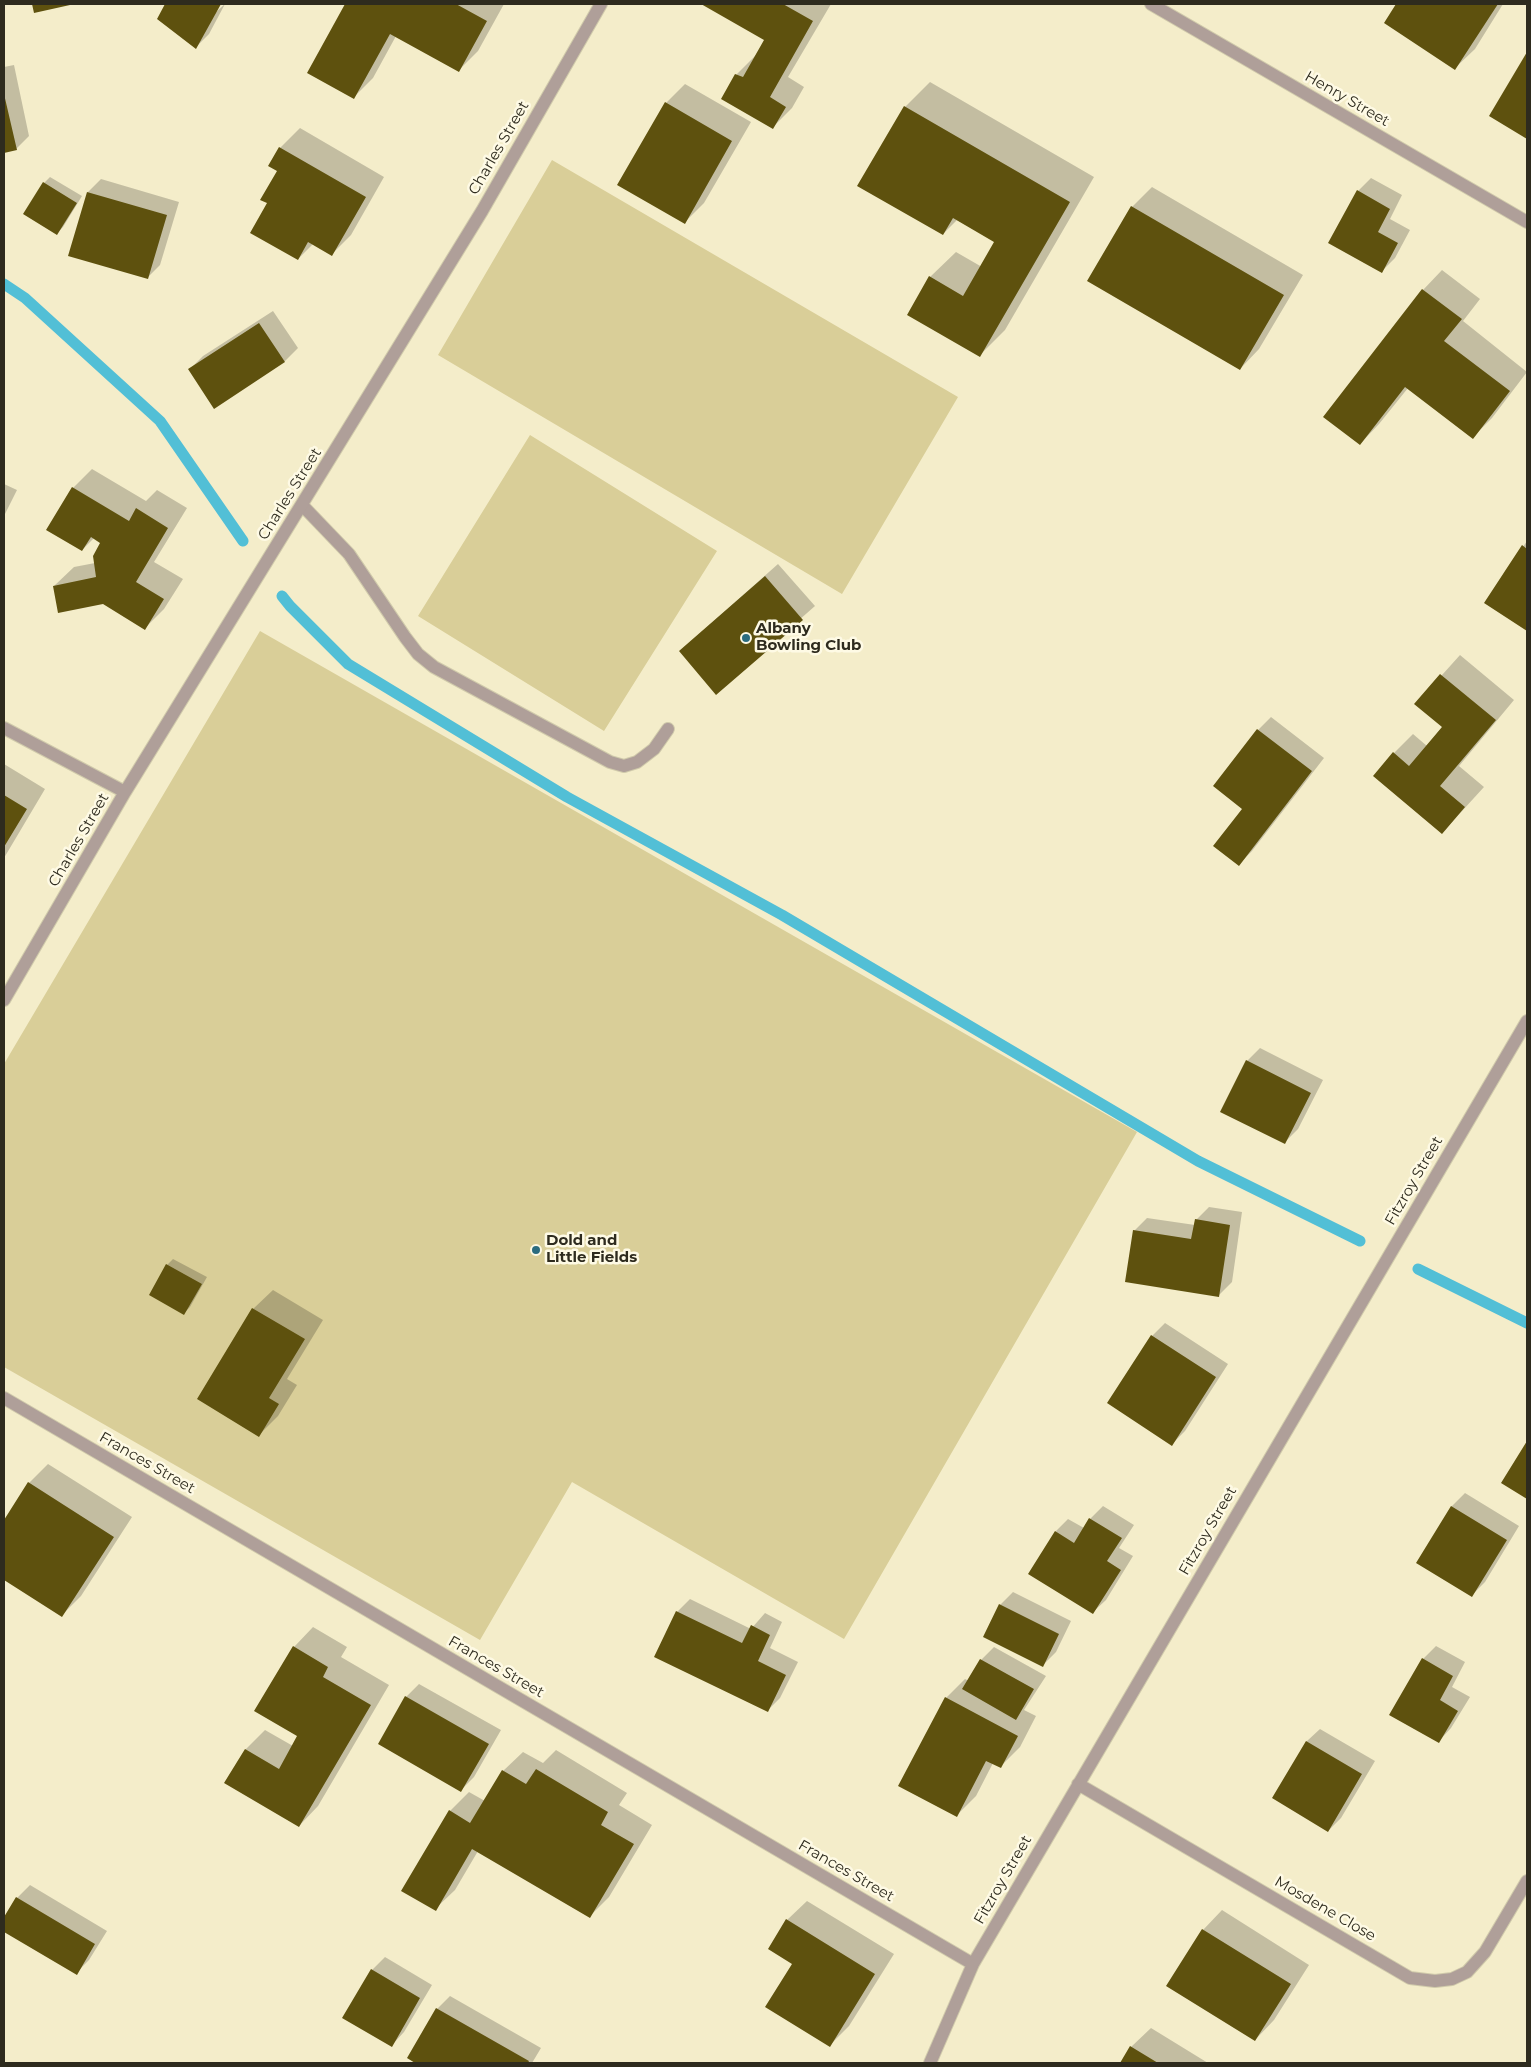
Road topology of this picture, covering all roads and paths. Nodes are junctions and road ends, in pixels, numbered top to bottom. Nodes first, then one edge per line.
1 (601, 4) edge
2 (1151, 4) edge
3 (1527, 222) edge
4 (302, 505) junction
5 (4, 728) edge
6 (668, 729) dead end
7 (125, 792) junction
8 (4, 1000) edge
9 (1527, 1021) edge
10 (4, 1398) edge
11 (1078, 1784) junction
12 (1527, 1881) edge
13 (973, 1964) junction
14 (930, 2063) edge

1 - 4 street, Charles Street
2 - 3 street, Henry Street
4 - 6 street
4 - 7 street, Charles Street
5 - 7 street
7 - 8 street, Charles Street
9 - 11 street, Fitzroy Street
10 - 13 street, Frances Street
11 - 12 street, Mosdene Close
11 - 13 street, Fitzroy Street
13 - 14 street, Fitzroy Street

